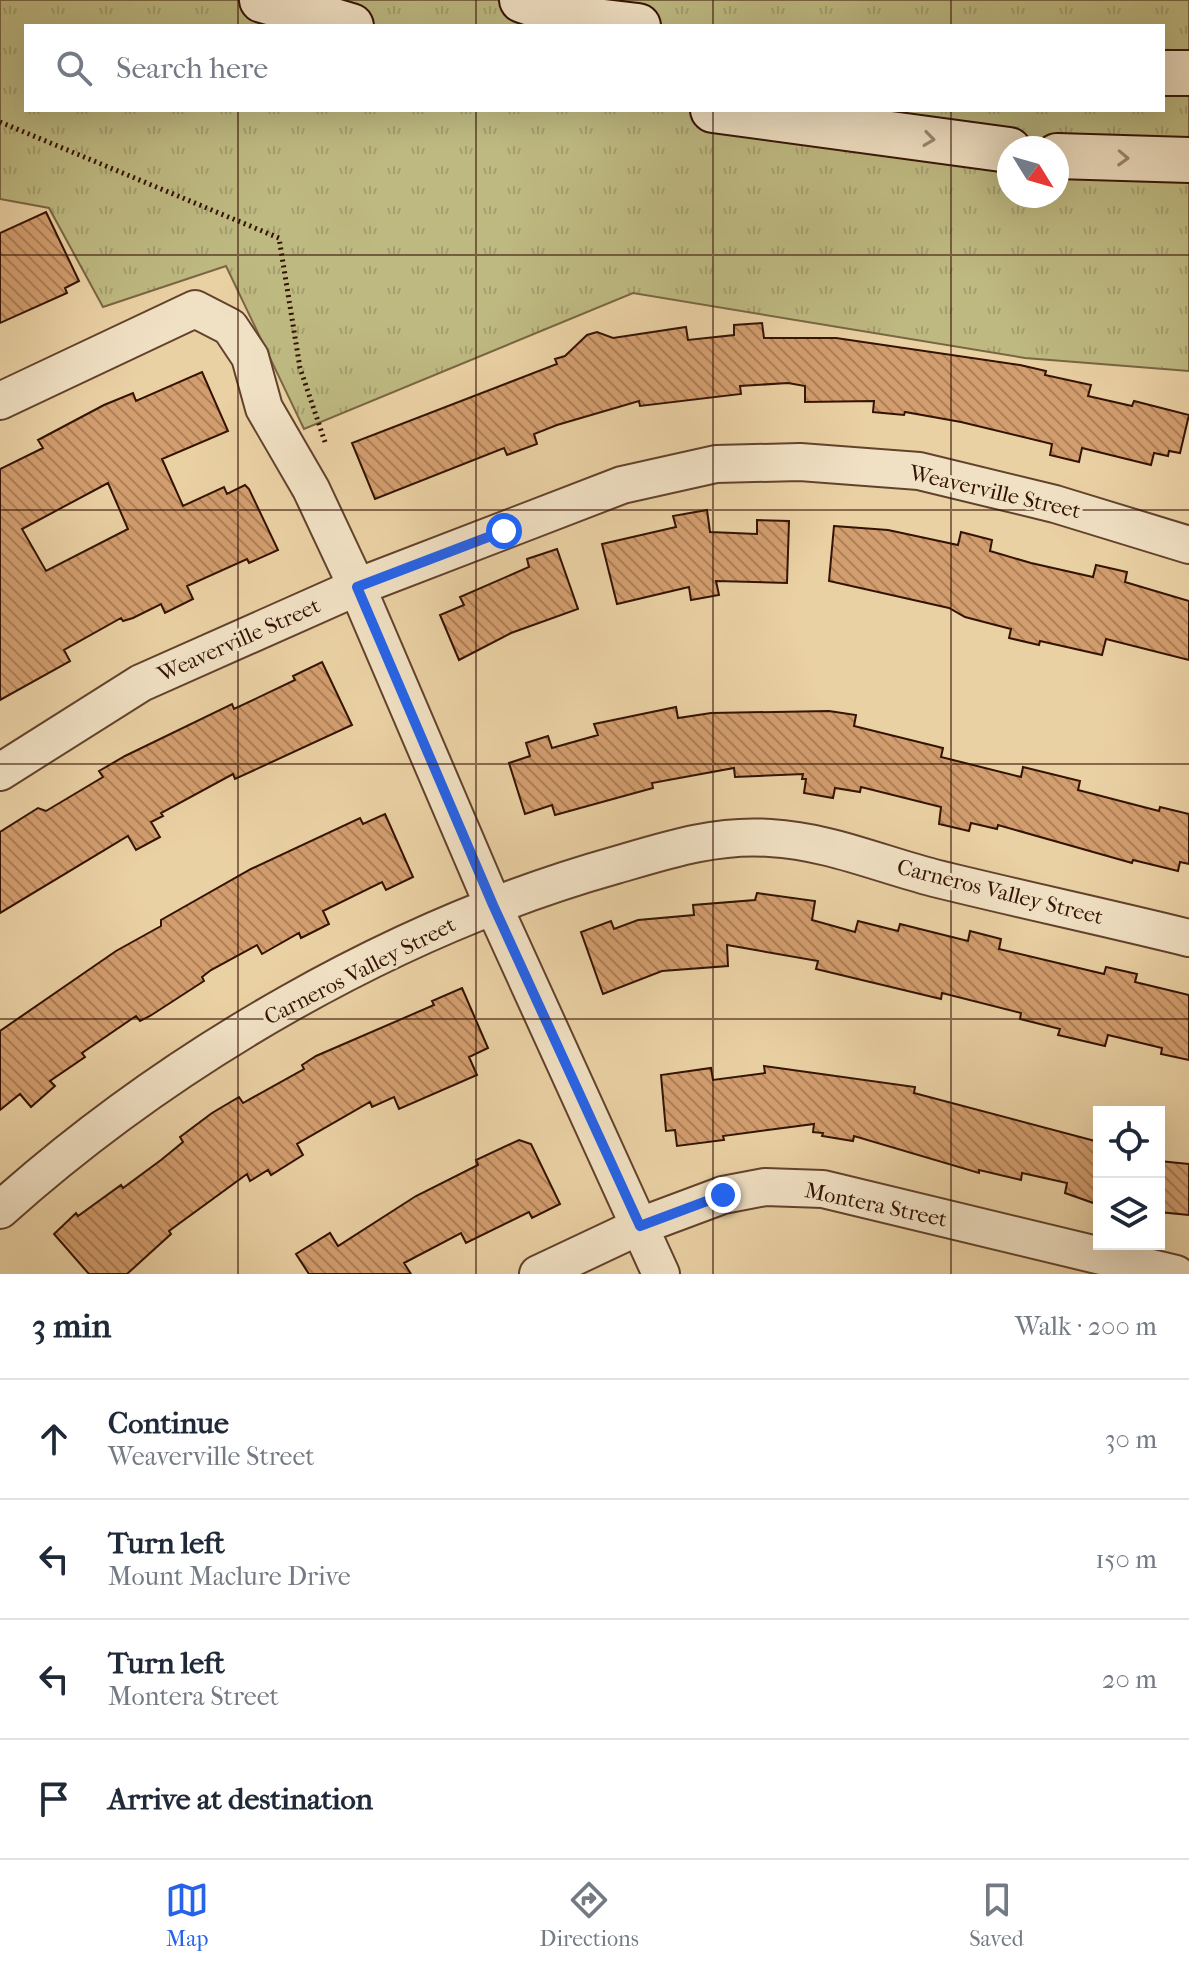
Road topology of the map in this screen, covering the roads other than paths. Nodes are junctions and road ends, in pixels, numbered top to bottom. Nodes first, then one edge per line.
1 (262, 0) edge
2 (522, 0) edge
3 (344, 24) edge
4 (621, 24) edge
5 (1165, 73) edge
6 (1189, 73) edge
7 (728, 112) edge
8 (997, 148) edge
9 (1069, 156) edge
10 (1189, 160) edge
11 (0, 401) edge
12 (1189, 545) edge
13 (357, 587) junction
14 (0, 772) edge
15 (493, 905) junction
16 (1189, 938) edge
17 (0, 1210) edge
18 (640, 1226) junction
19 (538, 1274) edge
20 (661, 1274) edge
21 (1176, 1274) edge

1 - 3 main road
2 - 4 main road
5 - 6 main road
7 -> 8 main road
9 -> 10 main road
11 - 13 street
12 - 13 street, Weaverville Street
13 - 14 street, Weaverville Street
13 - 15 street
15 - 16 street, Carneros Valley Street
15 - 17 street, Carneros Valley Street
15 - 18 street
18 - 19 street, Montera Street
18 - 20 street
18 - 21 street, Montera Street

